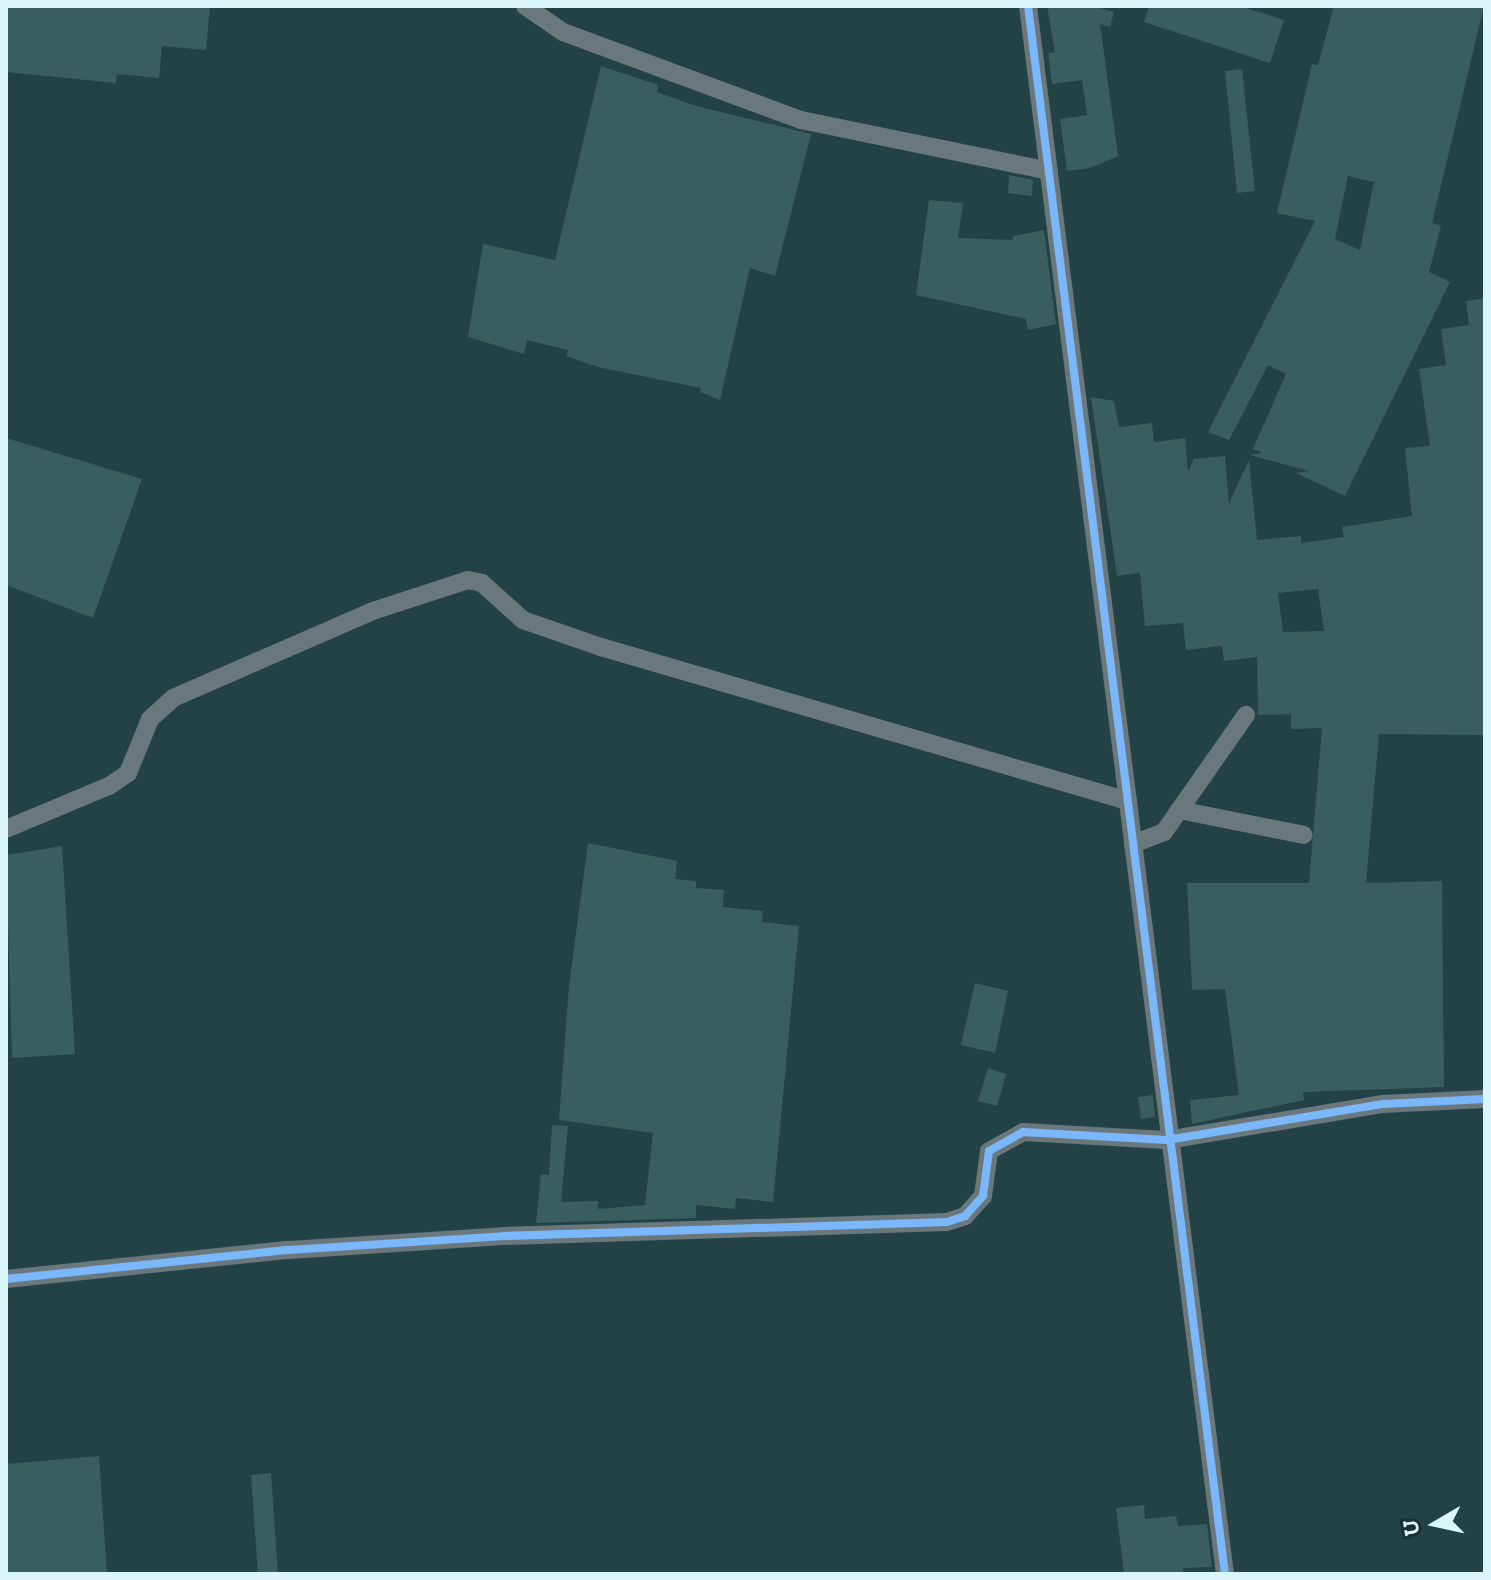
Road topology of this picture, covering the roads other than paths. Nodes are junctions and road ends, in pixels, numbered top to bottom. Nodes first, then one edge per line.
1 (525, 6) edge
2 (1028, 6) edge
3 (1049, 171) junction
4 (1246, 715) dead end
5 (1128, 801) junction
6 (1179, 810) junction
7 (6, 829) edge
8 (1304, 835) dead end
9 (1133, 844) junction
10 (1485, 1099) edge
11 (1167, 1140) junction
12 (6, 1279) edge
13 (1225, 1574) edge

1 - 3 street
2 - 3 street
3 - 5 street
4 - 6 street
5 - 7 street
5 - 9 street
6 - 8 street
6 - 9 street
9 - 11 street
10 - 11 street
11 - 12 street
11 - 13 street

